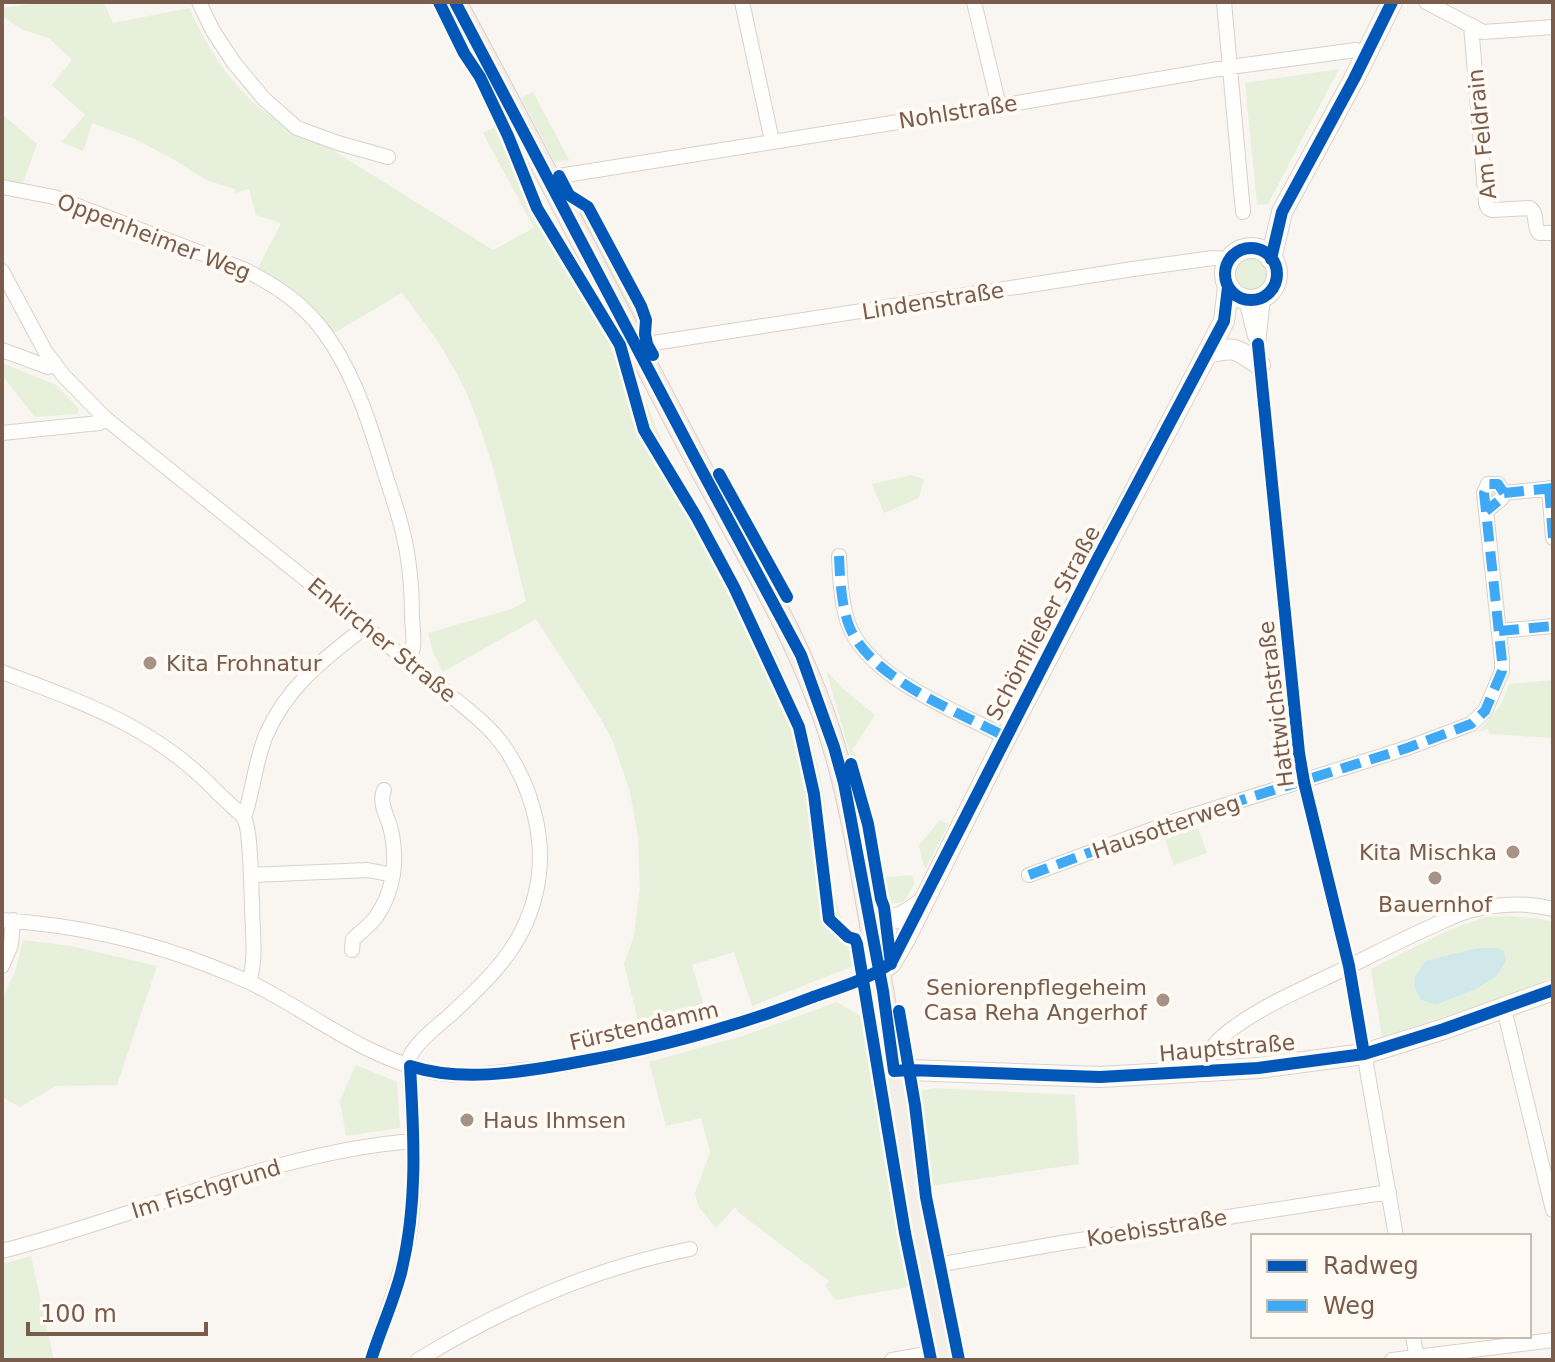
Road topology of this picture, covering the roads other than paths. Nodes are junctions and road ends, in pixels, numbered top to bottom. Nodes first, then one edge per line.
1 (199, 2) edge
2 (455, 2) edge
3 (742, 2) edge
4 (974, 2) edge
5 (1224, 2) edge
6 (1392, 2) edge
7 (1426, 2) edge
8 (1471, 25) junction
9 (1553, 27) edge
10 (1367, 54) junction
11 (1230, 67) junction
12 (999, 106) junction
13 (772, 141) junction
14 (388, 157) dead end
15 (549, 180) junction
16 (2, 187) edge
17 (1243, 212) dead end
18 (1553, 233) edge
19 (1263, 254) junction
20 (1229, 259) junction
21 (2, 271) edge
22 (1245, 296) junction
23 (637, 349) junction
24 (2, 350) edge
25 (1207, 353) junction
26 (54, 362) junction
27 (1260, 365) junction
28 (105, 418) junction
29 (2, 433) edge
30 (1551, 488) edge
31 (1553, 538) edge
32 (839, 556) dead end
33 (1553, 626) edge
34 (365, 627) junction
35 (1499, 631) junction
36 (408, 660) junction
37 (2, 672) edge
38 (1006, 737) junction
39 (1304, 782) junction
40 (384, 790) dead end
41 (244, 818) junction
42 (251, 875) junction
43 (393, 875) junction
44 (1029, 875) dead end
45 (867, 899) junction
46 (921, 904) junction
47 (1553, 909) edge
48 (8, 920) edge
49 (352, 950) dead end
50 (2, 966) edge
51 (1349, 966) junction
52 (880, 971) junction
53 (249, 982) junction
54 (1553, 990) edge
55 (1504, 1009) junction
56 (1364, 1054) junction
57 (410, 1066) junction
58 (894, 1071) junction
59 (1198, 1073) junction
60 (413, 1141) junction
61 (1389, 1192) junction
62 (1553, 1210) edge
63 (1396, 1234) edge
64 (690, 1249) dead end
65 (2, 1251) edge
66 (926, 1267) junction
67 (1413, 1338) edge
68 (1553, 1340) edge
69 (945, 1356) edge
70 (1417, 1358) edge
71 (371, 1360) edge
72 (418, 1360) edge
73 (892, 1360) edge
74 (1392, 1360) edge

1 - 14 street
2 - 15 main road
3 - 13 street
4 - 12 street
5 - 11 street
6 - 10 main road
7 - 8 street
8 - 9 street
8 - 18 street, Am Feldrain
10 - 11 street, Nohlstraße
10 - 19 main road
11 - 12 street, Nohlstraße
11 - 17 street
12 - 13 street, Nohlstraße
13 - 15 street, Nohlstraße
15 - 23 main road
16 - 36 street, Oppenheimer Weg
19 - 20 main road
19 - 22 main road
20 - 22 main road
20 - 23 street, Lindenstraße
21 - 26 street, Enkircher Straße
22 - 25 main road, Schönfließer Straße
22 - 27 street, Hattwichstraße
23 - 45 main road
24 - 26 street
25 - 27 main road
25 - 38 main road, Schönfließer Straße
26 - 28 street, Enkircher Straße
27 - 39 street, Hattwichstraße
28 - 29 street
28 - 34 street, Enkircher Straße
30 - 31 street
30 - 35 street, Hausotterweg
32 - 38 street
33 - 35 street
34 - 36 street, Enkircher Straße
34 - 41 street
35 - 39 street, Hausotterweg
36 - 57 street, Enkircher Straße
37 - 41 street
38 - 46 main road, Schönfließer Straße
39 - 44 street, Hausotterweg
39 - 51 street, Hattwichstraße
40 - 43 street
41 - 42 street
42 - 43 street
42 - 53 street
43 - 49 street
45 - 46 main road
45 - 52 main road
46 - 52 main road, Schönfließer Straße
47 - 51 street
48 - 50 street
48 - 53 street, Fürstendamm
51 - 56 street, Hattwichstraße
51 - 59 street
52 - 57 street, Fürstendamm
52 - 58 main road
53 - 57 street, Fürstendamm
54 - 55 main road, Hauptstraße
55 - 56 main road, Hauptstraße
55 - 62 street
56 - 59 main road, Hauptstraße
56 - 61 street, Hattwichstraße
57 - 60 street
58 - 59 main road, Hauptstraße
58 - 66 main road
60 - 65 street, Im Fischgrund
60 - 71 street
61 - 63 street, Hattwichstraße
61 - 66 street, Koebisstraße
64 - 72 street
66 - 69 main road
67 - 70 street
68 - 70 street
69 - 73 street
70 - 74 street

